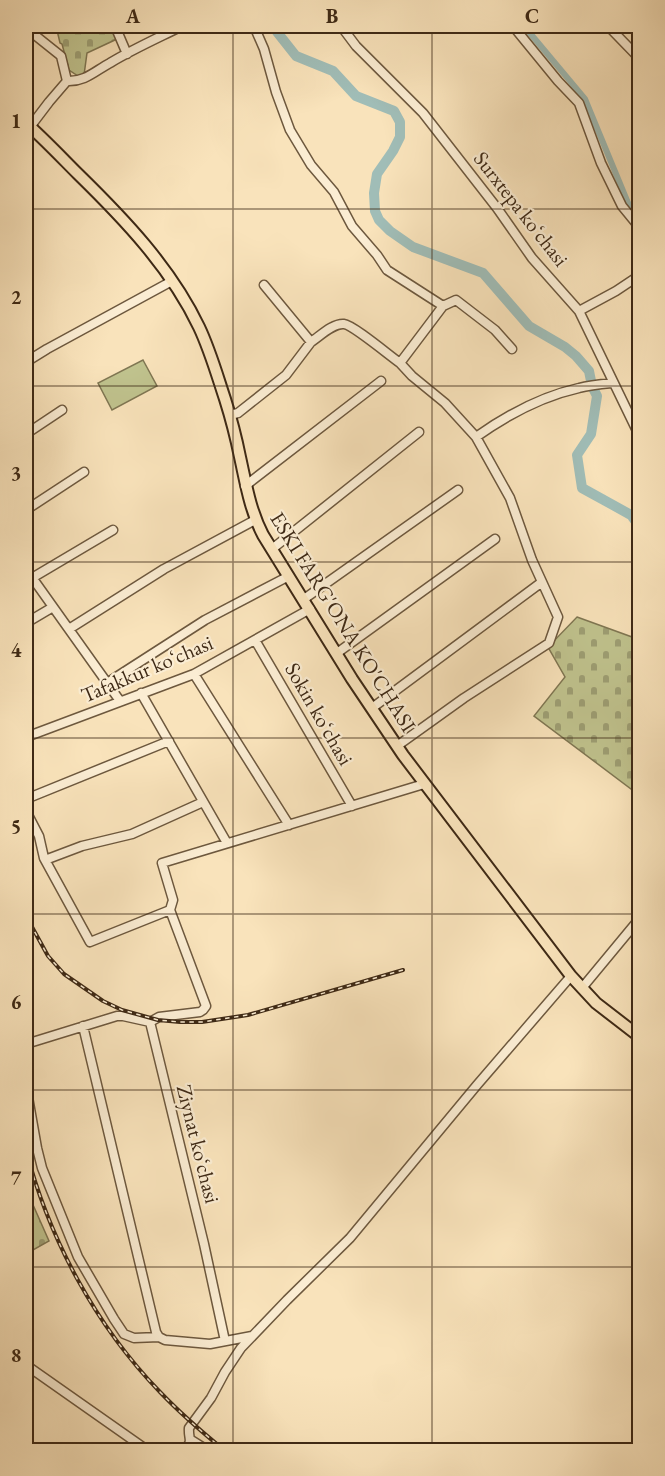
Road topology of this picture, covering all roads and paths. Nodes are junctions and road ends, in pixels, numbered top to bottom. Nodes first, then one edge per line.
1 (115, 26) edge
2 (182, 26) edge
3 (255, 26) edge
4 (341, 26) edge
5 (513, 26) edge
6 (608, 26) edge
7 (26, 28) edge
8 (127, 54) junction
9 (639, 59) edge
10 (67, 81) junction
11 (28, 125) edge
12 (639, 228) edge
13 (639, 275) edge
14 (172, 281) junction
15 (264, 285) dead end
16 (444, 306) junction
17 (579, 311) junction
18 (311, 342) junction
19 (512, 349) dead end
20 (26, 363) edge
21 (400, 363) junction
22 (381, 381) dead end
23 (613, 382) junction
24 (62, 410) dead end
25 (230, 415) junction
26 (419, 432) dead end
27 (26, 434) edge
28 (476, 437) junction
29 (639, 437) edge
30 (84, 472) dead end
31 (245, 486) junction
32 (458, 490) dead end
33 (26, 510) edge
34 (255, 520) junction
35 (113, 530) dead end
36 (495, 539) dead end
37 (272, 549) junction
38 (26, 569) edge
39 (289, 576) junction
40 (32, 578) junction
41 (542, 582) junction
42 (307, 604) junction
43 (53, 608) junction
44 (26, 624) edge
45 (69, 629) junction
46 (255, 640) junction
47 (337, 654) junction
48 (194, 674) junction
49 (107, 683) junction
50 (141, 693) junction
51 (120, 701) junction
52 (372, 708) junction
53 (26, 738) edge
54 (169, 741) junction
55 (397, 746) junction
56 (424, 784) junction
57 (26, 800) edge
58 (203, 802) junction
59 (352, 806) junction
60 (26, 811) edge
61 (289, 825) junction
62 (227, 843) junction
63 (45, 860) junction
64 (170, 910) junction
65 (639, 918) edge
66 (571, 976) junction
67 (582, 988) junction
68 (639, 1020) edge
69 (150, 1022) junction
70 (83, 1026) junction
71 (635, 1033) edge
72 (26, 1044) edge
73 (26, 1086) edge
74 (253, 1336) junction
75 (159, 1337) junction
76 (225, 1341) junction
77 (26, 1365) edge
78 (191, 1440) junction
79 (147, 1450) edge
80 (184, 1450) edge
81 (207, 1450) edge

1 - 8 street
2 - 8 street
3 - 16 street
4 - 17 street, Surxtepa koʻchasi
5 - 12 street
6 - 9 street
7 - 10 street
8 - 10 street
10 - 11 street
11 - 14 main road, ESKI FARG'ONA KO'CHASI
13 - 17 street
14 - 20 street
14 - 25 main road, ESKI FARG'ONA KO'CHASI
15 - 18 street
16 - 19 street
16 - 21 street
17 - 23 street, Surxtepa koʻchasi
18 - 21 street
18 - 25 street
21 - 28 street
22 - 31 street
23 - 28 street
23 - 29 street, Surxtepa koʻchasi
24 - 27 street
25 - 31 main road, ESKI FARG'ONA KO'CHASI
26 - 37 street
28 - 41 street
30 - 33 street
31 - 34 main road, ESKI FARG'ONA KO'CHASI
32 - 42 street, Tafakkur koʻchasi
34 - 37 main road, ESKI FARG'ONA KO'CHASI
34 - 45 street
35 - 40 street
36 - 47 street
37 - 39 main road, ESKI FARG'ONA KO'CHASI
38 - 40 street
39 - 42 main road, ESKI FARG'ONA KO'CHASI
39 - 49 street
40 - 43 street
41 - 52 street
41 - 55 street
42 - 46 street, Tafakkur koʻchasi
42 - 47 main road, ESKI FARG'ONA KO'CHASI
43 - 44 street
43 - 45 street
45 - 49 street
46 - 48 street, Tafakkur koʻchasi
46 - 59 street, Sokin koʻchasi
47 - 52 main road, ESKI FARG'ONA KO'CHASI
48 - 50 street, Tafakkur koʻchasi
48 - 61 street
49 - 51 street
50 - 51 street, Tafakkur koʻchasi
50 - 54 street
51 - 53 street, Tafakkur koʻchasi
52 - 55 main road, ESKI FARG'ONA KO'CHASI
54 - 57 street
54 - 58 street
55 - 56 main road, ESKI FARG'ONA KO'CHASI
56 - 59 street
56 - 66 main road, ESKI FARG'ONA KO'CHASI
58 - 62 street
58 - 63 street
59 - 61 street
60 - 63 street
61 - 62 street
62 - 64 street
63 - 64 street
64 - 69 street
65 - 67 street
66 - 67 main road, ESKI FARG'ONA KO'CHASI
66 - 74 street
67 - 71 main road, ESKI FARG'ONA KO'CHASI
68 - 71 street
69 - 70 street
69 - 76 street, Ziynat koʻchasi
70 - 72 street
70 - 75 street
73 - 75 street
74 - 76 street
74 - 78 street
75 - 76 street
77 - 79 street
78 - 80 street
78 - 81 street

